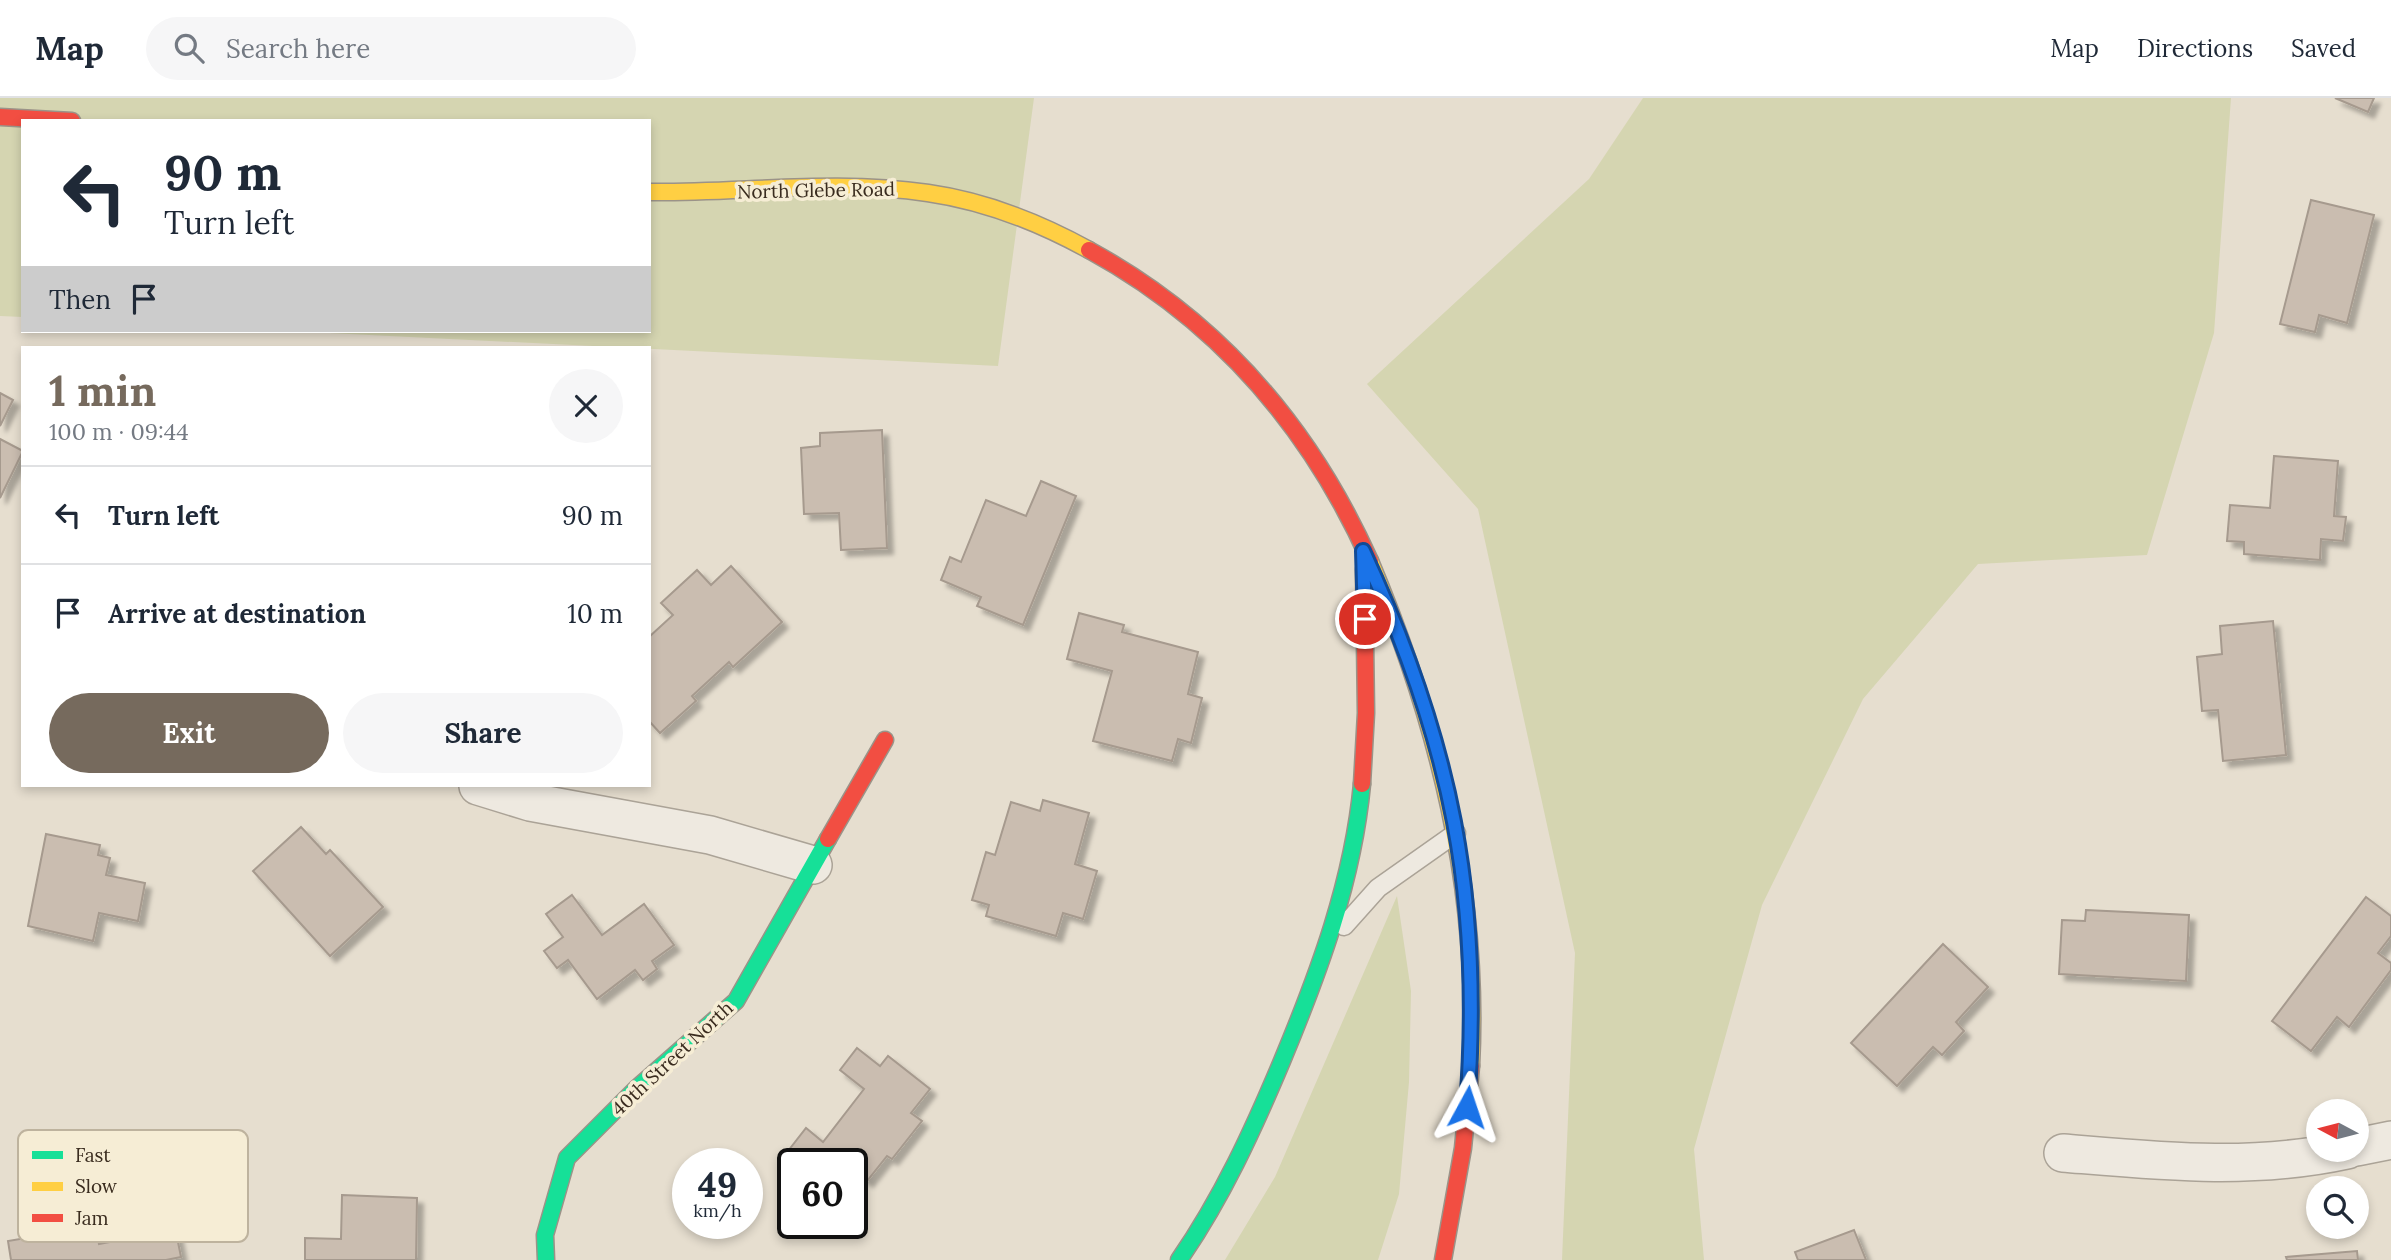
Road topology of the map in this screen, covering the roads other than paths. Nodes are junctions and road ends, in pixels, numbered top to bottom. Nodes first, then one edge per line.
1 (0, 117) edge
2 (36, 119) edge
3 (651, 192) edge
4 (1363, 551) junction
5 (885, 740) dead end
6 (481, 787) edge
7 (1458, 831) junction
8 (813, 865) junction
9 (1328, 949) junction
10 (1465, 1130) junction
11 (2391, 1140) edge
12 (2370, 1144) edge
13 (2063, 1153) dead end
14 (2306, 1156) edge
15 (1466, 1221) dead end
16 (546, 1260) edge
17 (1179, 1260) edge
18 (1443, 1260) edge

1 - 2 main road
3 - 4 main road, North Glebe Road
4 - 7 main road, North Glebe Road
4 - 9 main road
5 - 8 main road, 40th Street North
6 - 8 street
7 - 9 lane
7 - 10 main road, North Glebe Road
8 - 16 main road, 40th Street North
9 - 17 main road
10 - 15 main road
10 - 18 main road, North Glebe Road
11 - 12 street
13 - 14 street

